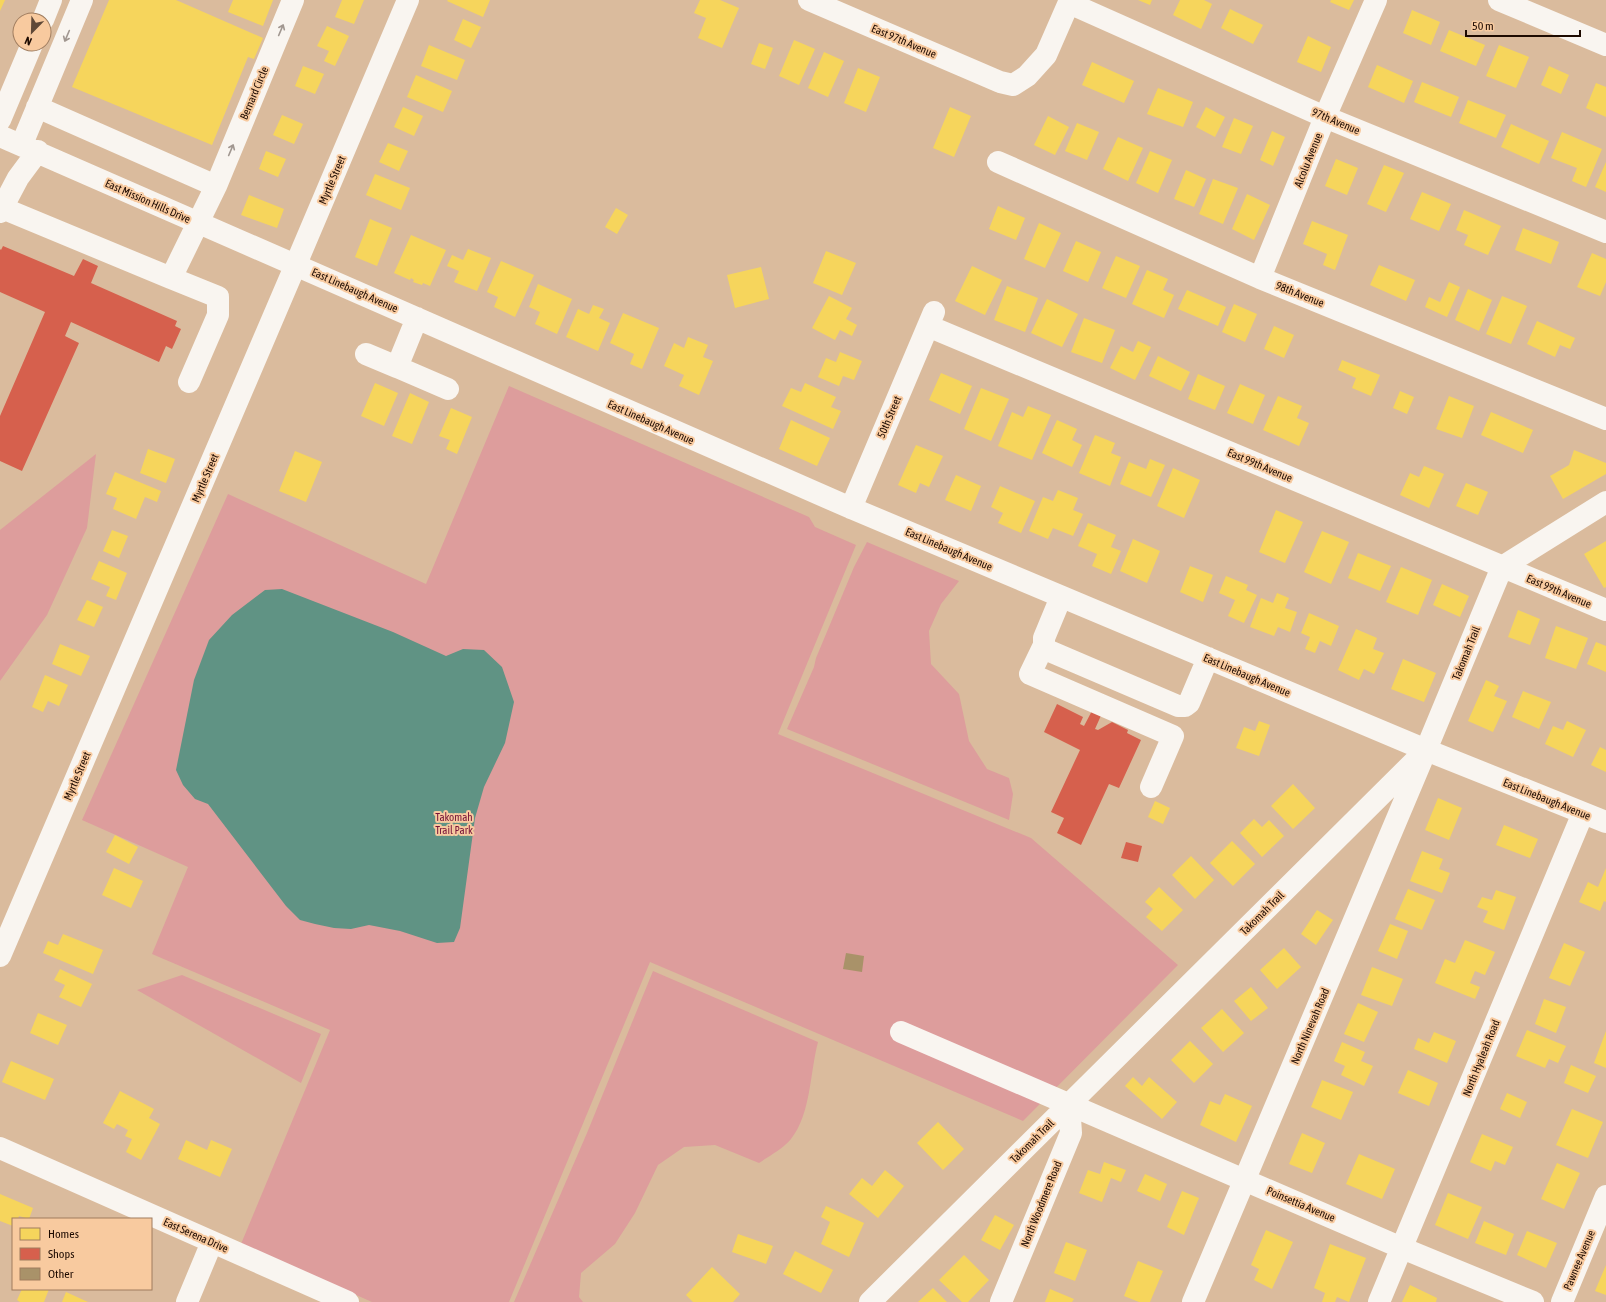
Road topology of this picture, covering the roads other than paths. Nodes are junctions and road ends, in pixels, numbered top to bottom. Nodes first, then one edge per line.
1 (51, 0) edge
2 (82, 0) edge
3 (293, 0) edge
4 (408, 0) edge
5 (809, 0) edge
6 (1376, 0) edge
7 (1499, 0) edge
8 (1070, 2) edge
9 (46, 12) edge
10 (1606, 45) edge
11 (29, 52) edge
12 (37, 107) junction
13 (1325, 117) junction
14 (0, 120) edge
15 (0, 136) edge
16 (30, 148) junction
17 (998, 162) dead end
18 (216, 186) junction
19 (1, 210) edge
20 (199, 223) junction
21 (1606, 232) edge
22 (296, 264) junction
23 (171, 278) junction
24 (1260, 278) junction
25 (417, 318) junction
26 (931, 318) joint
27 (366, 354) dead end
28 (397, 367) junction
29 (189, 382) dead end
30 (448, 389) dead end
31 (1606, 420) edge
32 (1606, 502) edge
33 (851, 508) junction
34 (1502, 567) junction
35 (1061, 597) junction
36 (1606, 610) edge
37 (1044, 645) junction
38 (1208, 658) junction
39 (1185, 706) junction
40 (1173, 736) junction
41 (1426, 750) junction
42 (1151, 787) dead end
43 (1583, 813) junction
44 (1606, 822) edge
45 (0, 956) edge
46 (900, 1032) dead end
47 (1069, 1104) junction
48 (0, 1148) edge
49 (1245, 1180) junction
50 (1606, 1196) edge
51 (212, 1242) junction
52 (1402, 1248) junction
53 (187, 1302) edge
54 (348, 1302) edge
55 (870, 1302) edge
56 (1001, 1302) edge
57 (1193, 1302) edge
58 (1379, 1302) edge
59 (1533, 1302) edge
60 (1562, 1302) edge

1 - 9 street
2 -> 12 street
18 -> 3 street, Bernard Circle
4 - 22 street, Myrtle Street
5 - 8 street, East 97th Avenue
6 - 13 street, Alcolu Avenue
7 - 10 street
8 - 13 street, 97th Avenue
11 - 14 street
12 - 16 street
12 - 18 street
13 - 21 street, 97th Avenue
13 - 24 street, Alcolu Avenue
15 - 16 street, East Mission Hills Drive
16 - 19 street
16 - 20 street, East Mission Hills Drive
17 - 24 street, 98th Avenue
18 - 20 street, Bernard Circle
19 - 23 street
20 - 22 street, East Mission Hills Drive
20 - 23 street, Bernard Circle
22 - 25 street, East Linebaugh Avenue
22 - 45 street, Myrtle Street
23 - 29 street
24 - 31 street, 98th Avenue
25 - 28 street
25 - 33 street, East Linebaugh Avenue
26 - 33 street, 50th Street
26 - 34 street, East 99th Avenue
27 - 28 street
28 - 30 street
32 - 34 street
33 - 35 street, East Linebaugh Avenue
34 - 36 street, East 99th Avenue
34 - 41 street, Takomah Trail
35 - 37 street
35 - 38 street, East Linebaugh Avenue
37 - 39 street
37 - 40 street
38 - 39 street
38 - 41 street, East Linebaugh Avenue
39 - 40 street
40 - 42 street
41 - 43 street, East Linebaugh Avenue
41 - 47 street, Takomah Trail
41 - 49 street, North Ninevah Road
43 - 44 street, East Linebaugh Avenue
43 - 52 street, North Hyaleah Road
46 - 47 street, Poinsettia Avenue
47 - 49 street, Poinsettia Avenue
47 - 55 street, Takomah Trail
47 - 56 street, North Woodmere Road
48 - 51 street, East Serena Drive
49 - 52 street, Poinsettia Avenue
49 - 57 street, North Ninevah Road
50 - 60 street, Pawnee Avenue
51 - 53 street
51 - 54 street, East Serena Drive
52 - 58 street, North Hyaleah Road
52 - 59 street, Poinsettia Avenue

